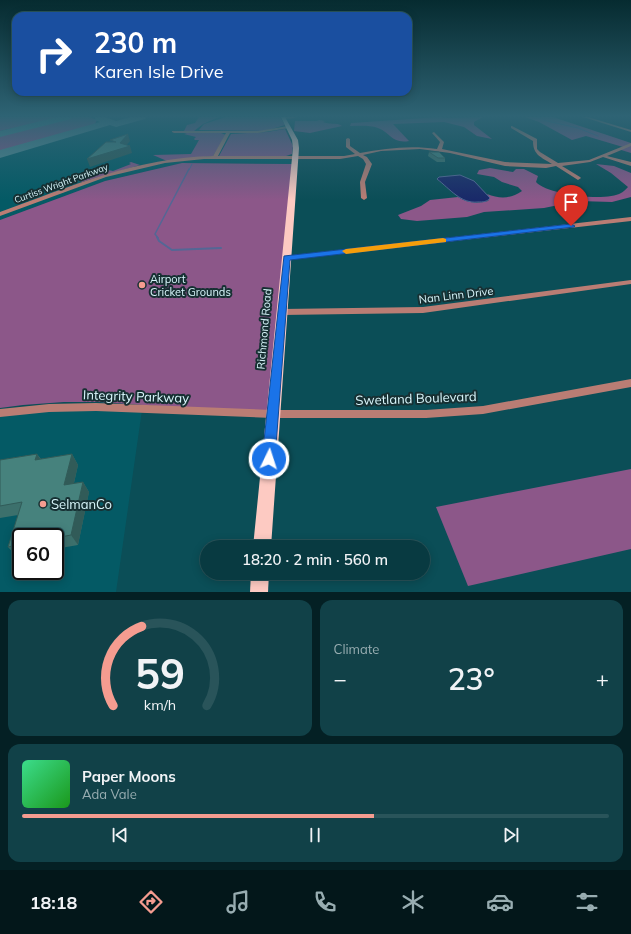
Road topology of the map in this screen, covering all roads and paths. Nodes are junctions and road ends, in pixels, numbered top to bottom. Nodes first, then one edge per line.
1 (222, 145) edge
2 (296, 145) edge
3 (348, 145) edge
4 (441, 145) edge
5 (535, 145) edge
6 (630, 145) edge
7 (439, 150) junction
8 (359, 154) junction
9 (603, 156) junction
10 (215, 158) junction
11 (295, 158) junction
12 (631, 164) edge
13 (557, 165) junction
14 (578, 178) dead end
15 (364, 198) dead end
16 (0, 214) edge
17 (631, 219) edge
18 (286, 258) junction
19 (631, 282) edge
20 (282, 312) junction
21 (631, 383) edge
22 (0, 414) edge
23 (272, 414) junction
24 (263, 540) edge
25 (259, 580) edge
26 (258, 592) edge

1 - 10 street
2 - 11 main road, Richmond Road
3 - 8 street
4 - 7 street
5 - 13 street
6 - 9 street, Curtiss Wright Parkway
7 - 8 street, Curtiss Wright Parkway
7 - 13 street, Curtiss Wright Parkway
8 - 11 street, Curtiss Wright Parkway
8 - 15 street
9 - 12 street
9 - 13 street, Curtiss Wright Parkway
10 - 11 street, Curtiss Wright Parkway
10 - 16 street, Curtiss Wright Parkway
11 - 18 main road, Richmond Road
13 - 14 street
17 - 18 street
18 - 20 main road, Richmond Road
19 - 20 street, Nan Linn Drive
20 - 23 main road, Richmond Road
21 - 23 street, Swetland Boulevard
22 - 23 street, Integrity Parkway
23 - 24 main road, Richmond Road
25 - 26 main road

